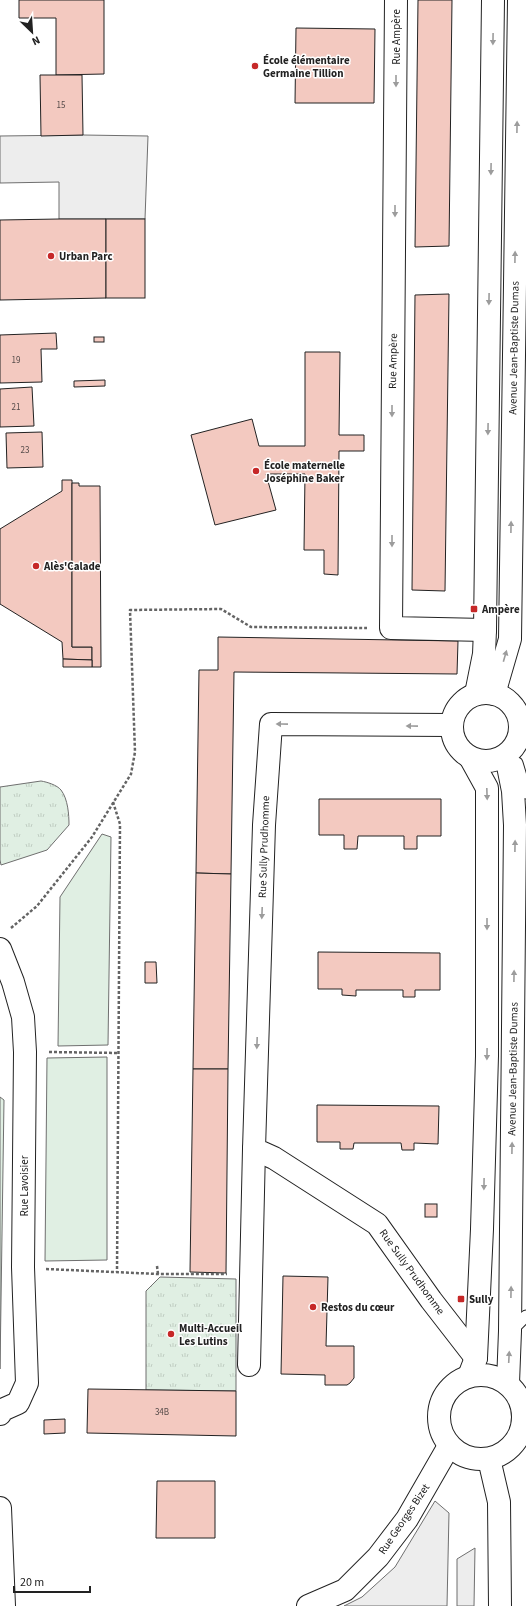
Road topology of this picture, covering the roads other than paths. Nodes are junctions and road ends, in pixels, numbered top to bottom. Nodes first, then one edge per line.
1 (396, 0) edge
2 (493, 0) edge
3 (519, 0) edge
4 (485, 630) junction
5 (485, 694) junction
6 (451, 725) junction
7 (510, 752) junction
8 (472, 759) junction
9 (526, 794) edge
10 (3, 941) edge
11 (254, 1149) junction
12 (526, 1316) edge
13 (510, 1331) junction
14 (248, 1365) dead end
15 (473, 1367) junction
16 (508, 1383) junction
17 (0, 1412) edge
18 (525, 1420) edge
19 (449, 1446) junction
20 (489, 1459) junction
21 (0, 1508) edge
22 (4, 1606) edge
23 (308, 1606) edge
24 (500, 1606) edge

1 -> 4 street, Rue Ampère
2 -> 4 street
5 -> 3 street, Avenue Jean-Baptiste Dumas
4 - 5 street
5 - 6 street
5 - 7 street
6 - 8 street
6 -> 11 street, Rue Sully Prudhomme
7 - 8 street
7 - 9 lane
13 -> 7 street, Avenue Jean-Baptiste Dumas
8 -> 15 street
10 - 17 street, Rue Lavoisier
11 - 14 street, Rue Sully Prudhomme
11 - 15 street, Rue Sully Prudhomme
12 - 13 lane
16 -> 13 street, Avenue Jean-Baptiste Dumas
15 - 16 street
15 - 19 street
16 - 18 street
18 - 20 street
19 - 20 street
19 - 23 street, Rue Georges Bizet
20 - 24 street
21 - 22 street

